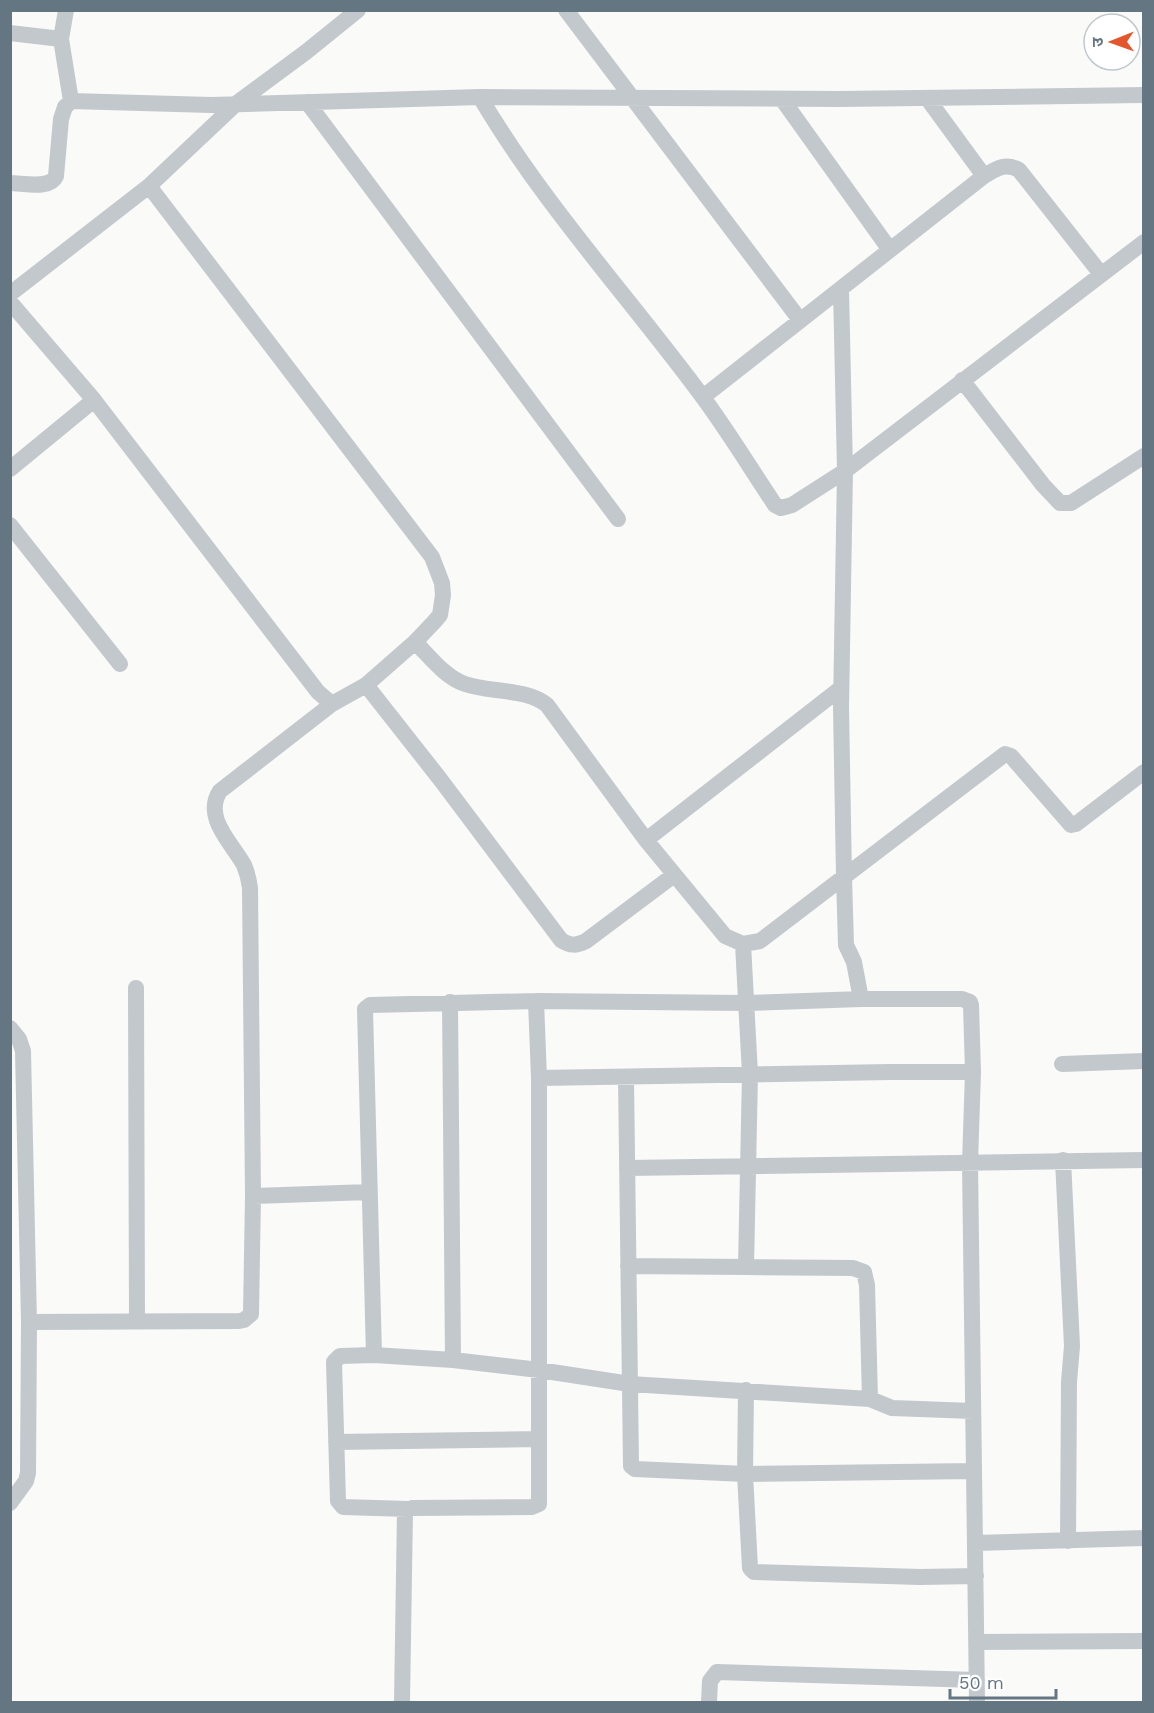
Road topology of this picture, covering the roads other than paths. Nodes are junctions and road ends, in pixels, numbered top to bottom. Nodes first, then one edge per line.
1 (66, 10) edge
2 (358, 10) edge
3 (566, 10) edge
4 (10, 33) edge
5 (61, 39) junction
6 (1143, 95) edge
7 (480, 97) junction
8 (633, 98) junction
9 (927, 98) junction
10 (782, 99) junction
11 (72, 101) junction
12 (307, 102) junction
13 (237, 103) junction
14 (984, 176) junction
15 (10, 183) edge
16 (149, 186) junction
17 (1143, 242) edge
18 (890, 250) junction
19 (1101, 274) junction
20 (841, 289) junction
21 (10, 294) edge
22 (10, 302) edge
23 (801, 320) junction
24 (962, 380) junction
25 (702, 397) junction
26 (94, 400) junction
27 (1143, 456) edge
28 (10, 469) edge
29 (845, 471) junction
30 (618, 519) dead end
31 (10, 525) edge
32 (416, 642) junction
33 (120, 664) dead end
34 (366, 685) junction
35 (841, 688) junction
36 (332, 704) junction
37 (1143, 772) edge
38 (646, 840) junction
39 (674, 875) junction
40 (844, 877) junction
41 (743, 944) junction
42 (136, 988) dead end
43 (861, 999) junction
44 (536, 1001) junction
45 (450, 1002) junction
46 (747, 1003) junction
47 (10, 1028) edge
48 (1143, 1061) edge
49 (1062, 1064) dead end
50 (973, 1072) junction
51 (750, 1074) junction
52 (626, 1077) junction
53 (538, 1078) junction
54 (1063, 1160) junction
55 (1143, 1160) edge
56 (970, 1163) junction
57 (749, 1167) junction
58 (627, 1168) junction
59 (369, 1192) junction
60 (253, 1196) junction
61 (628, 1266) junction
62 (746, 1267) junction
63 (137, 1321) junction
64 (29, 1322) junction
65 (374, 1355) junction
66 (453, 1360) junction
67 (539, 1370) junction
68 (630, 1384) junction
69 (746, 1390) junction
70 (870, 1399) junction
71 (973, 1411) junction
72 (539, 1439) junction
73 (336, 1442) junction
74 (974, 1471) junction
75 (745, 1474) junction
76 (10, 1503) edge
77 (408, 1509) junction
78 (1143, 1538) edge
79 (1068, 1541) junction
80 (976, 1542) junction
81 (976, 1576) junction
82 (1143, 1641) edge
83 (977, 1642) junction
84 (977, 1680) junction
85 (402, 1702) edge
86 (709, 1702) edge
87 (977, 1702) edge

1 - 5 street
2 - 13 street
3 - 8 street
4 - 5 street
5 - 11 street
6 - 9 street
7 - 8 street
7 - 12 street
7 - 25 street
8 - 10 street
8 - 23 street
9 - 10 street
9 - 14 street
10 - 18 street
11 - 13 street
11 - 15 street
12 - 13 street
12 - 30 street
13 - 16 street
14 - 18 street
14 - 19 street
16 - 21 street
16 - 32 street
17 - 19 street
18 - 20 street
19 - 24 street
20 - 23 street
20 - 29 street
22 - 26 street
23 - 25 street
24 - 27 street
24 - 29 street
25 - 29 street
26 - 28 street
26 - 36 street
29 - 35 street
31 - 33 street
32 - 34 street
32 - 38 street
34 - 36 street
34 - 39 street
35 - 38 street
35 - 40 street
36 - 60 street
37 - 40 street
38 - 39 street
39 - 41 street
40 - 41 street
40 - 43 street
41 - 46 street
42 - 63 street
43 - 46 street
43 - 50 street
44 - 45 street
44 - 46 street
44 - 53 street
45 - 59 street
45 - 66 street
46 - 51 street
47 - 64 street
48 - 49 street
50 - 51 street
50 - 56 street
51 - 52 street
51 - 57 street
52 - 53 street
52 - 58 street
53 - 67 street
54 - 55 street
54 - 56 street
54 - 79 street
56 - 57 street
56 - 71 street
57 - 58 street
57 - 62 street
58 - 61 street
59 - 60 street
59 - 65 street
60 - 63 street
61 - 62 street
61 - 68 street
62 - 70 street
63 - 64 street
64 - 76 street
65 - 66 street
65 - 73 street
66 - 67 street
67 - 68 street
67 - 72 street
68 - 69 street
68 - 75 street
69 - 70 street
69 - 75 street
70 - 71 street
71 - 74 street
72 - 73 street
72 - 77 street
73 - 77 street
74 - 75 street
74 - 80 street
75 - 81 street
77 - 85 street
78 - 79 street
79 - 80 street
80 - 81 street
81 - 83 street
82 - 83 street
83 - 84 street
84 - 86 street
84 - 87 street

